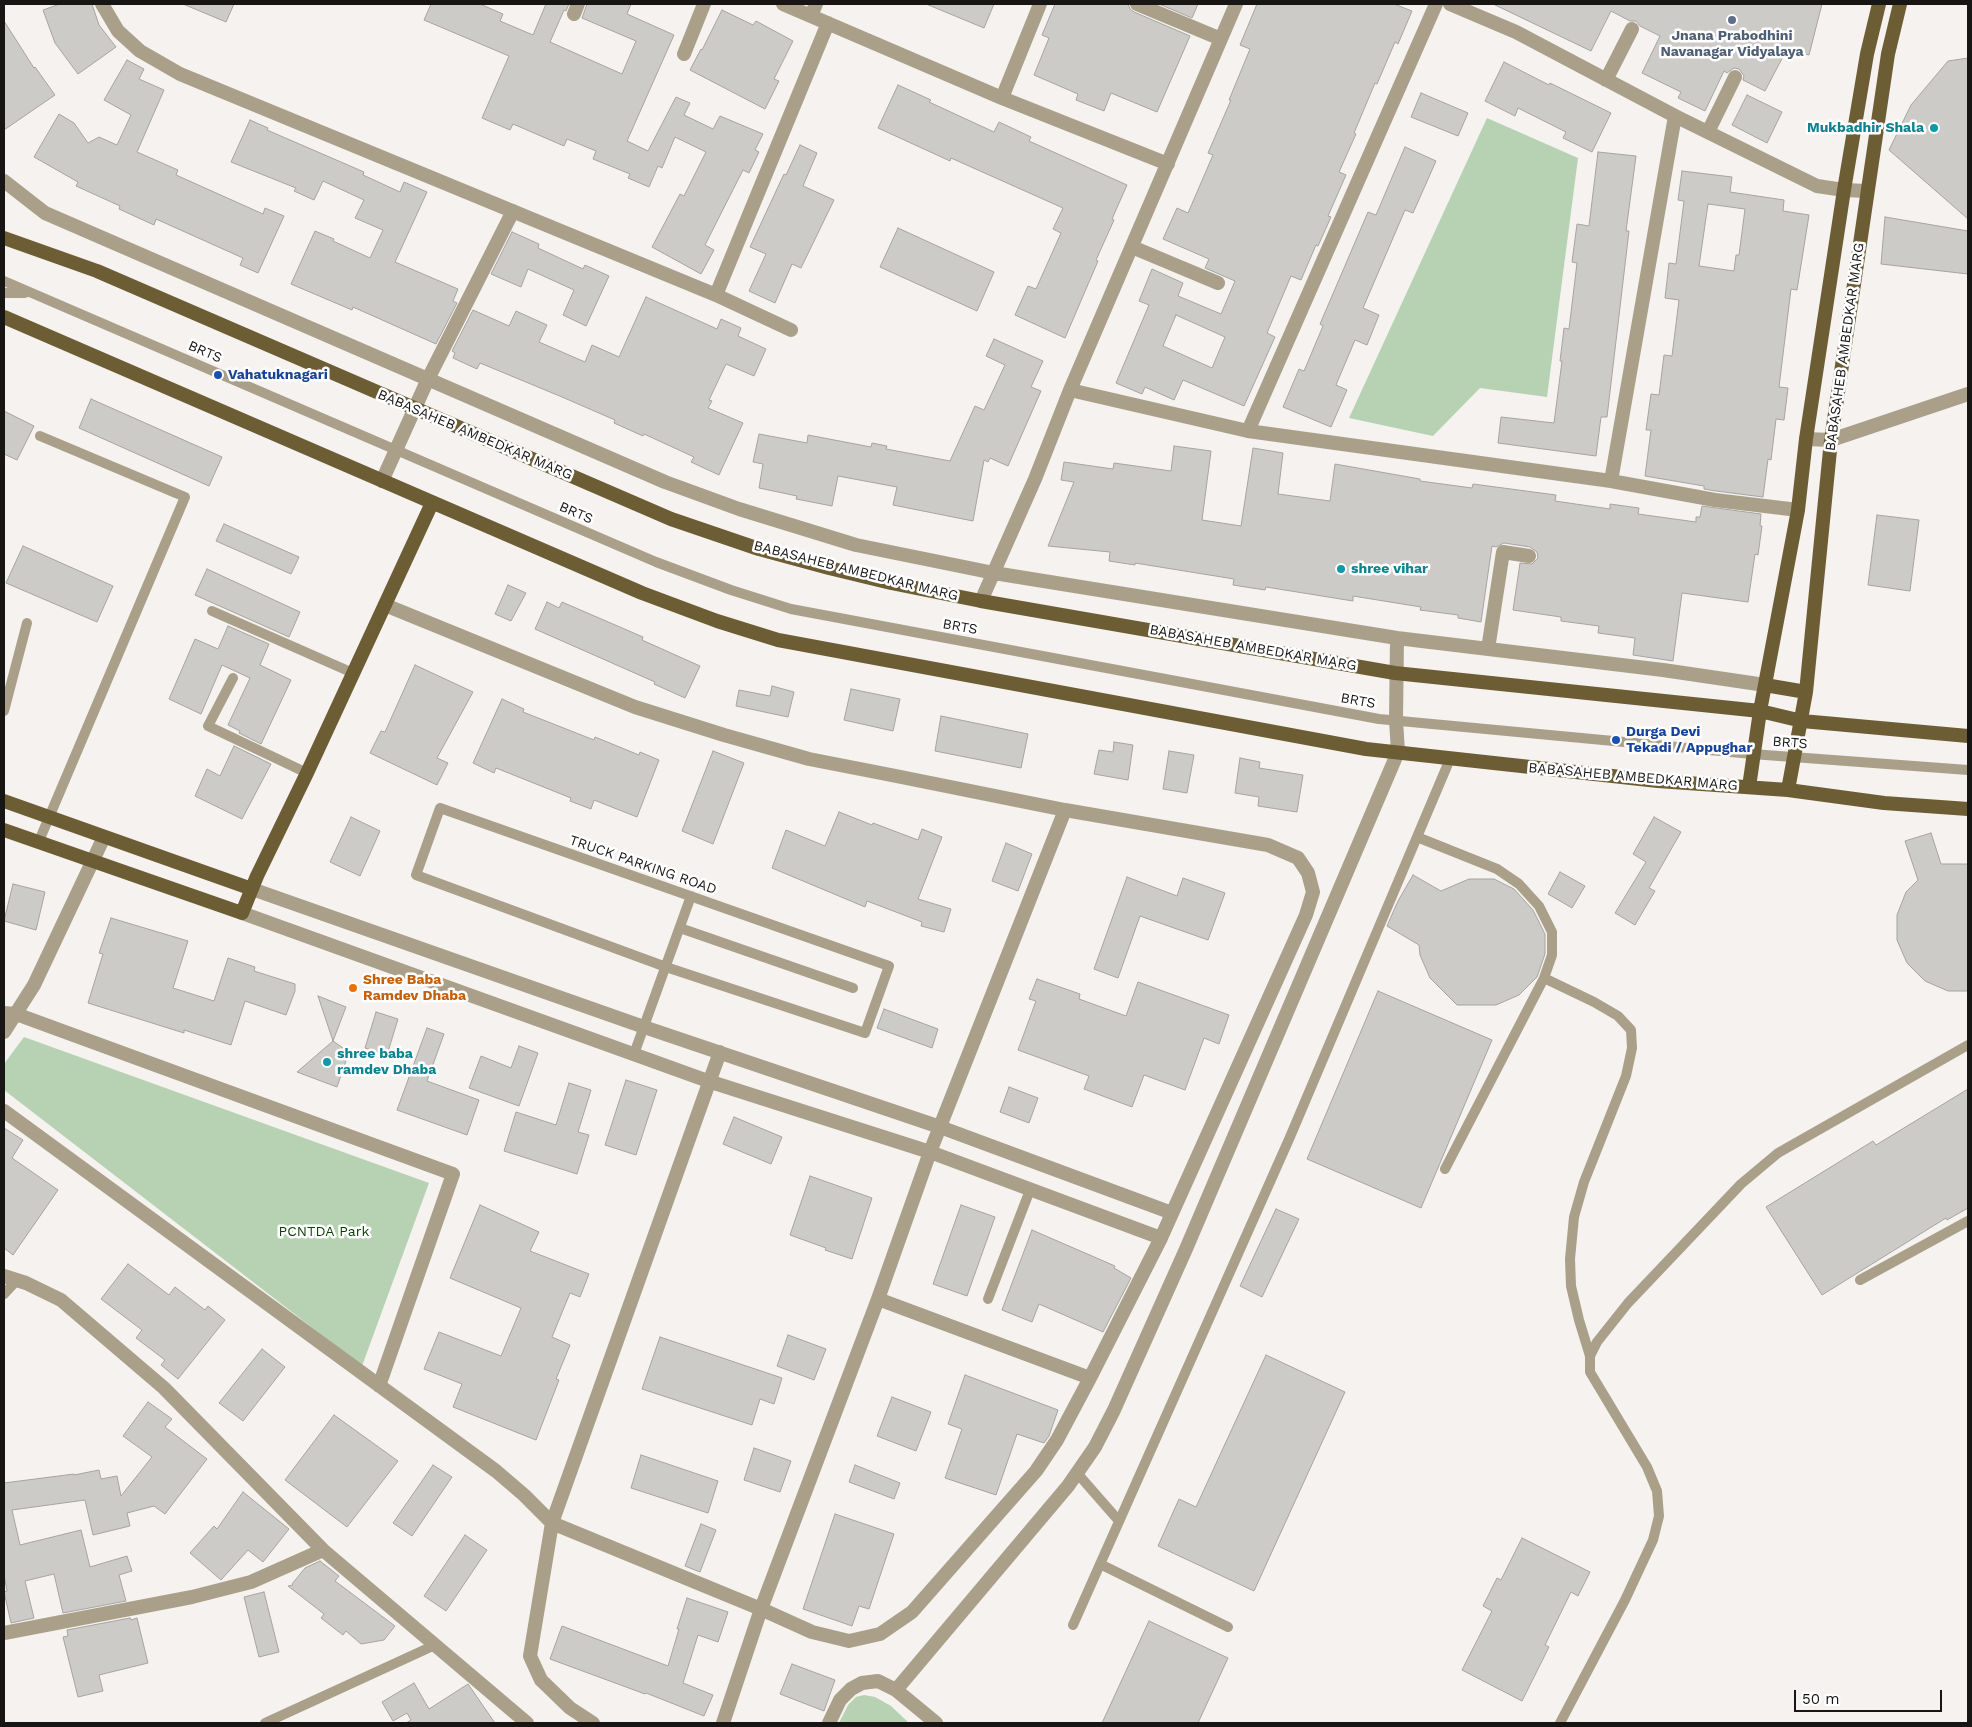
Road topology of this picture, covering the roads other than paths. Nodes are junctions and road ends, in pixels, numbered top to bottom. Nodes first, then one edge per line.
1 (102, 4) edge
2 (704, 4) edge
3 (783, 4) edge
4 (1040, 4) edge
5 (1137, 4) edge
6 (1236, 4) edge
7 (1436, 4) edge
8 (1879, 4) edge
9 (1900, 4) edge
10 (1456, 5) edge
11 (813, 10) edge
12 (828, 23) junction
13 (1632, 29) dead end
14 (1221, 39) junction
15 (684, 54) dead end
16 (1735, 76) dead end
17 (1606, 80) junction
18 (1002, 98) junction
19 (1675, 116) junction
20 (1708, 132) junction
21 (1168, 164) junction
22 (4, 181) edge
23 (1844, 190) junction
24 (1867, 191) junction
25 (513, 211) junction
26 (4, 238) edge
27 (1132, 246) junction
28 (4, 282) edge
29 (1218, 283) dead end
30 (4, 293) edge
31 (34, 294) junction
32 (716, 295) junction
33 (4, 317) edge
34 (791, 330) dead end
35 (428, 379) junction
36 (1070, 390) junction
37 (1968, 394) edge
38 (414, 409) junction
39 (1248, 431) junction
40 (40, 436) dead end
41 (1806, 439) junction
42 (1831, 440) junction
43 (396, 450) junction
44 (382, 481) junction
45 (1611, 481) junction
46 (432, 503) junction
47 (1798, 510) junction
48 (1529, 556) dead end
49 (994, 573) junction
50 (981, 601) junction
51 (385, 605) junction
52 (212, 611) dead end
53 (27, 623) dead end
54 (1397, 638) junction
55 (1488, 649) junction
56 (353, 673) junction
57 (1395, 673) junction
58 (233, 678) dead end
59 (1765, 685) junction
60 (1806, 692) junction
61 (4, 711) edge
62 (1760, 711) junction
63 (1396, 720) junction
64 (1802, 721) junction
65 (1968, 736) edge
66 (1398, 752) junction
67 (1752, 754) junction
68 (1795, 757) junction
69 (1450, 759) junction
70 (1968, 770) edge
71 (307, 773) junction
72 (1749, 787) junction
73 (1788, 790) junction
74 (4, 801) edge
75 (1968, 808) edge
76 (1065, 810) junction
77 (50, 817) junction
78 (4, 830) edge
79 (104, 837) junction
80 (1417, 837) junction
81 (38, 841) junction
82 (92, 860) junction
83 (252, 889) junction
84 (690, 896) junction
85 (242, 913) junction
86 (680, 928) junction
87 (666, 967) junction
88 (1544, 978) junction
89 (853, 988) dead end
90 (10, 1013) edge
91 (644, 1027) junction
92 (4, 1032) edge
93 (1968, 1044) edge
94 (720, 1052) junction
95 (634, 1054) junction
96 (708, 1081) junction
97 (4, 1110) edge
98 (940, 1127) junction
99 (930, 1152) junction
100 (1445, 1169) dead end
101 (1030, 1190) junction
102 (1172, 1213) junction
103 (1968, 1221) edge
104 (1161, 1238) junction
105 (10, 1278) edge
106 (1860, 1280) dead end
107 (4, 1294) edge
108 (878, 1299) junction
109 (988, 1299) dead end
110 (1590, 1356) junction
111 (1090, 1378) junction
112 (379, 1386) junction
113 (1077, 1474) junction
114 (1119, 1521) junction
115 (552, 1523) junction
116 (323, 1550) junction
117 (1100, 1564) junction
118 (761, 1609) junction
119 (1073, 1626) dead end
120 (1228, 1627) dead end
121 (4, 1633) edge
122 (435, 1645) junction
123 (896, 1690) junction
124 (265, 1723) edge
125 (527, 1723) edge
126 (593, 1723) edge
127 (723, 1723) edge
128 (829, 1723) edge
129 (936, 1723) edge
130 (1560, 1723) edge

1 - 25 street
2 - 15 street
3 - 11 street
4 - 18 street
5 - 14 street
6 - 14 street
7 - 39 street
8 - 23 main road, BABASAHEB AMBEDKAR MARG
9 - 24 main road, BABASAHEB AMBEDKAR MARG
10 - 17 street
11 - 12 street
12 - 18 street
12 - 32 street
13 - 17 street
14 - 21 street
16 - 20 street
17 - 19 street
18 - 21 street
19 - 20 street
19 - 45 street
20 - 23 street
21 - 27 street
22 - 35 street, BABASAHEB AMBEDKAR MARG
23 - 24 street
23 - 41 main road, BABASAHEB AMBEDKAR MARG
24 - 42 main road, BABASAHEB AMBEDKAR MARG
25 - 32 street
25 - 35 street
26 - 38 main road, BABASAHEB AMBEDKAR MARG
27 - 29 street
27 - 36 street
28 - 31 lane
30 - 31 lane, BRTS
31 - 43 lane, BRTS
32 - 34 street
33 - 44 main road, BABASAHEB AMBEDKAR MARG
35 - 38 street
35 - 49 street, BABASAHEB AMBEDKAR MARG
36 - 39 street
36 - 49 street
37 - 42 street
38 - 43 street
38 - 50 main road, BABASAHEB AMBEDKAR MARG
39 - 45 street
40 - 77 lane
41 - 42 street
41 - 47 main road, BABASAHEB AMBEDKAR MARG
42 - 60 main road, BABASAHEB AMBEDKAR MARG
43 - 44 street
43 - 63 lane, BRTS
44 - 46 main road, BABASAHEB AMBEDKAR MARG
45 - 47 street
46 - 51 main road
46 - 66 main road, BABASAHEB AMBEDKAR MARG
47 - 59 main road, BABASAHEB AMBEDKAR MARG
48 - 55 street
49 - 50 street
49 - 54 street, BABASAHEB AMBEDKAR MARG
50 - 57 main road, BABASAHEB AMBEDKAR MARG
51 - 56 main road
51 - 76 street
52 - 56 lane
53 - 61 lane
54 - 55 street, BABASAHEB AMBEDKAR MARG
54 - 57 street
55 - 59 street, BABASAHEB AMBEDKAR MARG
56 - 71 main road
57 - 62 main road, BABASAHEB AMBEDKAR MARG
57 - 63 street
58 - 71 lane
59 - 60 main road, BABASAHEB AMBEDKAR MARG
59 - 62 main road, BABASAHEB AMBEDKAR MARG
60 - 64 main road, BABASAHEB AMBEDKAR MARG
62 - 64 main road, BABASAHEB AMBEDKAR MARG
62 - 67 main road, BABASAHEB AMBEDKAR MARG
63 - 66 street
63 - 67 lane, BRTS
64 - 65 main road
64 - 68 main road, BABASAHEB AMBEDKAR MARG
66 - 69 main road, BABASAHEB AMBEDKAR MARG
66 - 113 street
67 - 68 lane, BRTS
67 - 72 main road, BABASAHEB AMBEDKAR MARG
68 - 70 lane, BRTS
68 - 73 main road, BABASAHEB AMBEDKAR MARG
69 - 72 main road, BABASAHEB AMBEDKAR MARG
69 - 80 lane
71 - 83 main road
72 - 73 main road, BABASAHEB AMBEDKAR MARG
73 - 75 main road
74 - 77 main road
76 - 98 street
76 - 102 street
77 - 79 main road
77 - 81 lane
78 - 81 main road
79 - 82 street
79 - 83 main road
80 - 88 lane
80 - 114 lane
81 - 82 main road
82 - 85 main road
82 - 90 street
83 - 85 main road
83 - 91 street
84 - 86 lane
84 - 87 lane, TRUCK PARKING ROAD
84 - 87 lane, TRUCK PARKING ROAD
85 - 95 street
86 - 87 lane
86 - 89 lane
87 - 91 lane
88 - 100 lane
88 - 110 lane
90 - 92 street
90 - 112 street
91 - 94 street
91 - 95 lane
93 - 110 lane
94 - 96 street
94 - 98 street
95 - 96 street
96 - 99 street
96 - 115 street
97 - 112 street
98 - 99 street
98 - 102 street
99 - 101 street
99 - 108 street
101 - 104 street
101 - 109 lane
102 - 104 street
103 - 106 lane
104 - 111 street
105 - 107 lane
105 - 116 street
108 - 111 street
108 - 118 street
110 - 130 lane
111 - 118 street
112 - 115 street
113 - 114 lane
113 - 123 street
114 - 117 lane
115 - 118 street
115 - 126 street
116 - 121 street
116 - 122 street
117 - 119 lane
117 - 120 lane
118 - 127 street
122 - 124 lane
122 - 125 street
123 - 128 street
123 - 129 street

